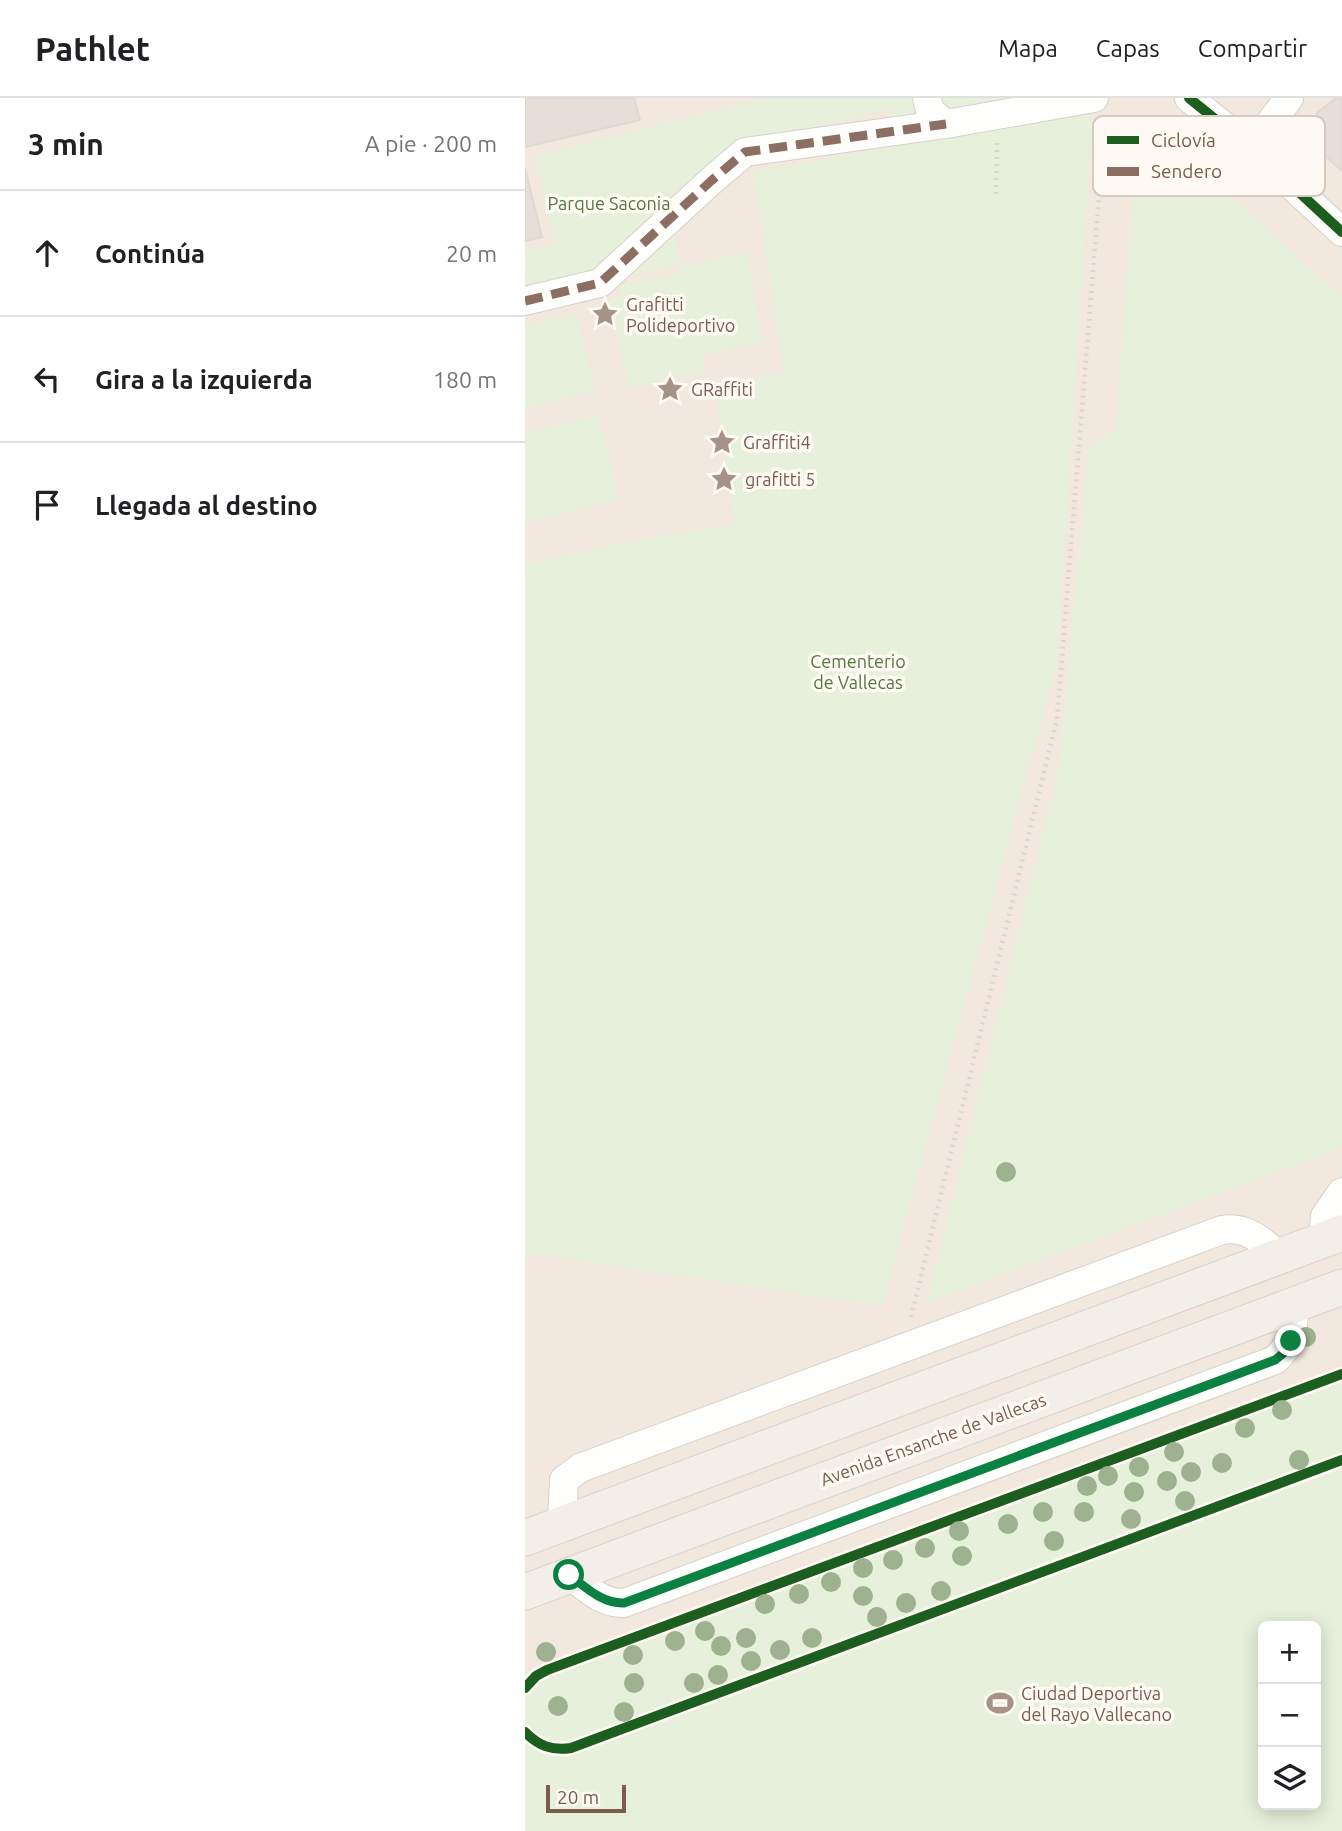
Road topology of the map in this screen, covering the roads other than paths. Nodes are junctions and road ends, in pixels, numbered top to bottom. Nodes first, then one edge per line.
1 (927, 98) edge
2 (1189, 98) edge
3 (1289, 98) edge
4 (1100, 105) edge
5 (1211, 116) edge
6 (1275, 116) edge
7 (946, 124) junction
8 (1303, 196) edge
9 (1342, 232) edge
10 (525, 301) edge
11 (1342, 1192) edge
12 (1333, 1236) edge
13 (1279, 1256) junction
14 (1342, 1287) edge
15 (1294, 1305) junction
16 (562, 1523) junction
17 (525, 1538) edge
18 (569, 1575) junction
19 (525, 1592) edge

1 - 7 street
2 - 5 street
3 - 6 street
4 - 7 street
7 - 10 street
8 - 9 street
11 - 12 street
12 - 13 main road
13 - 16 main road
13 - 16 street
14 - 15 main road, Avenida Ensanche de Vallecas
15 - 18 main road, Avenida Ensanche de Vallecas
15 - 18 street
16 - 17 main road
18 - 19 main road, Avenida Ensanche de Vallecas

